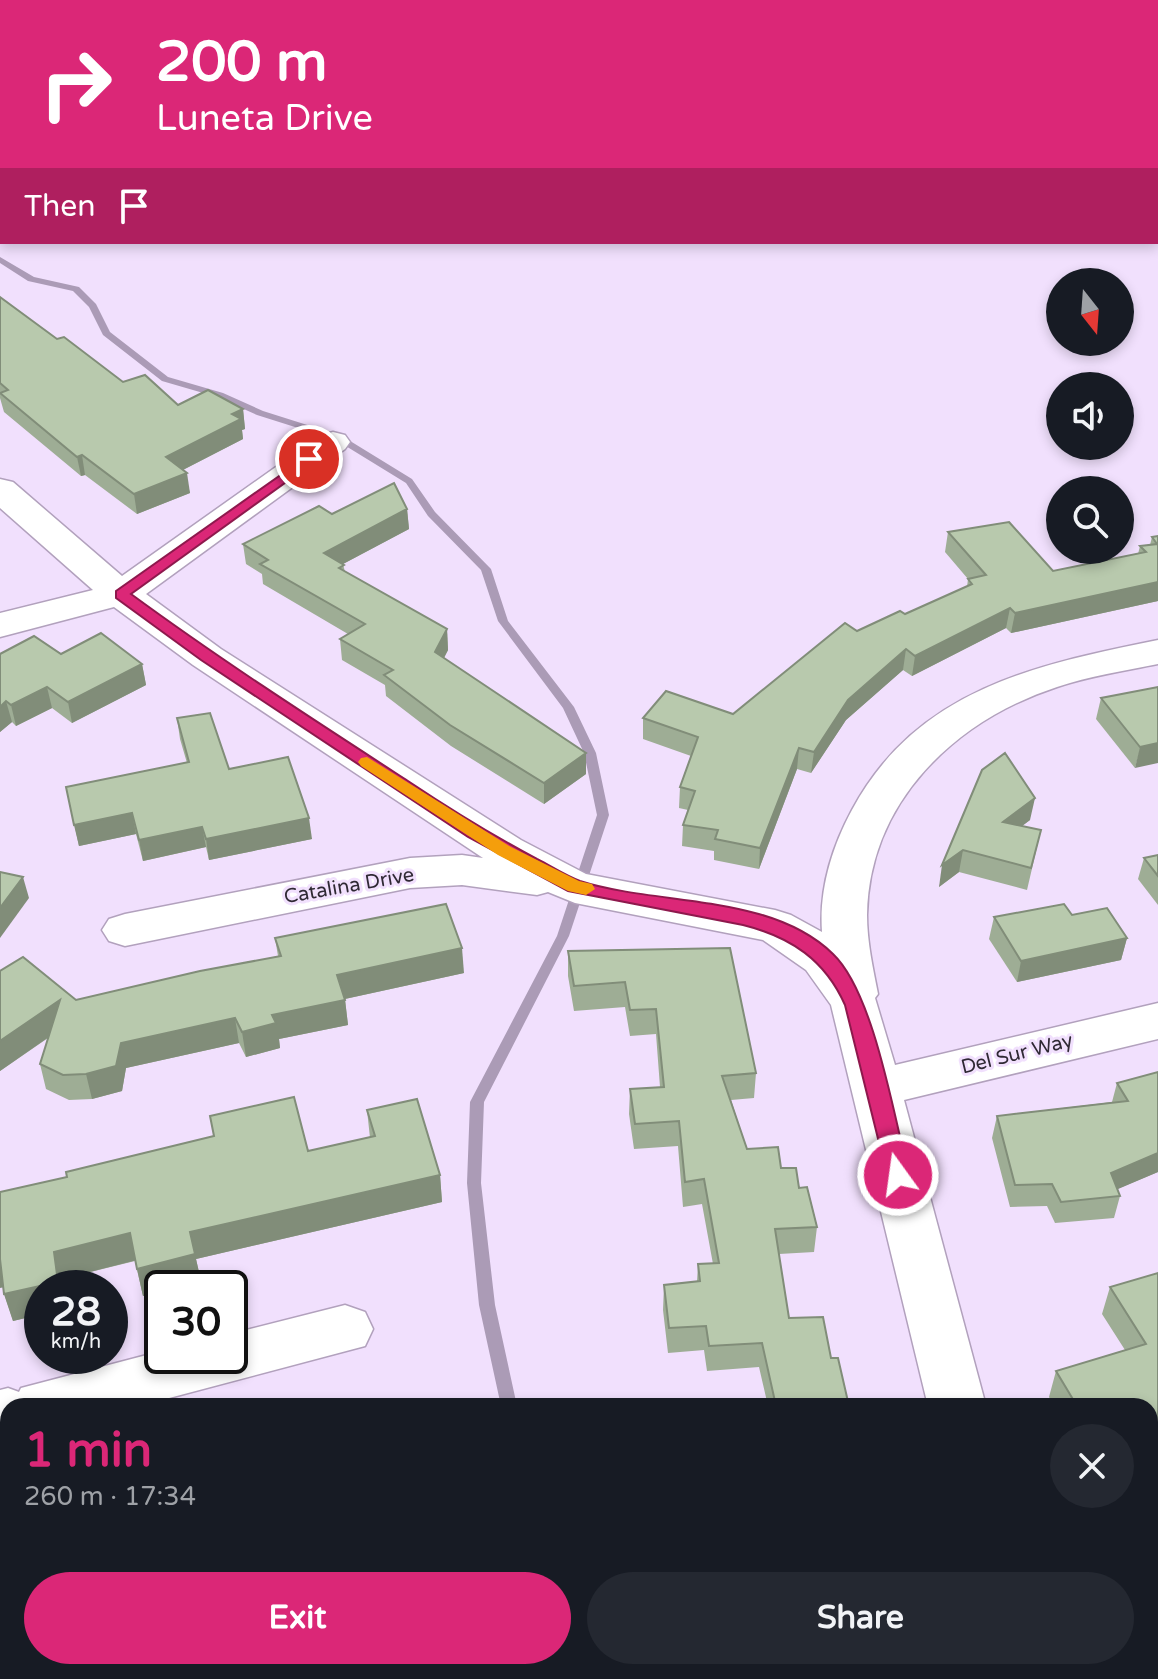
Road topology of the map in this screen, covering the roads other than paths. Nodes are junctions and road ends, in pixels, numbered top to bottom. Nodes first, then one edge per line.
1 (333, 442) dead end
2 (0, 490) edge
3 (121, 594) junction
4 (0, 625) edge
5 (1158, 652) edge
6 (575, 887) junction
7 (125, 930) dead end
8 (855, 1005) junction
9 (1158, 1021) edge
10 (876, 1088) junction
11 (345, 1329) dead end
12 (73, 1398) edge
13 (955, 1398) edge

1 - 3 street
2 - 3 street
3 - 4 street
3 - 6 street
5 - 8 street
6 - 7 street, Catalina Drive
6 - 8 street, Catalina Drive
8 - 10 street
9 - 10 street, Del Sur Way
10 - 13 street
11 - 12 street

